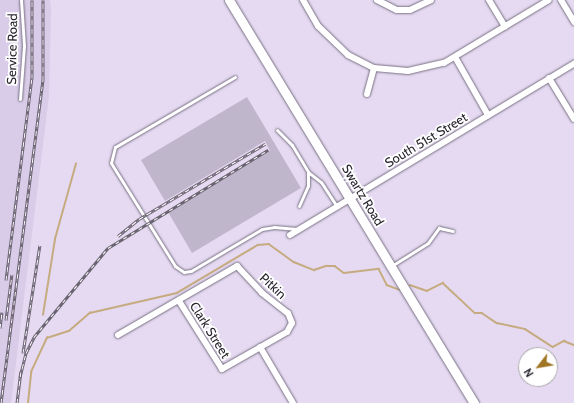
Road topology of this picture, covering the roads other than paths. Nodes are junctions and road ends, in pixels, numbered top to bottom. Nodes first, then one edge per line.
1 (21, 0) edge
2 (229, 0) edge
3 (303, 0) edge
4 (377, 0) edge
5 (431, 0) edge
6 (489, 0) edge
7 (550, 0) edge
8 (561, 0) edge
9 (574, 22) edge
10 (505, 27) junction
11 (455, 57) junction
12 (574, 64) edge
13 (374, 68) junction
14 (235, 77) dead end
15 (549, 78) junction
16 (367, 94) dead end
17 (20, 99) dead end
18 (488, 115) junction
19 (574, 119) edge
20 (277, 130) dead end
21 (308, 172) junction
22 (350, 198) junction
23 (299, 206) dead end
24 (337, 207) junction
25 (299, 230) junction
26 (452, 231) dead end
27 (290, 235) dead end
28 (391, 266) junction
29 (180, 301) junction
30 (118, 335) dead end
31 (260, 347) junction
32 (293, 403) edge
33 (474, 403) edge

1 - 17 lane, Service Road
2 - 22 street, Swartz Road
3 - 13 street
4 - 5 street
6 - 10 street
7 - 10 street
8 - 9 street
10 - 11 street
11 - 13 street
11 - 18 street
12 - 15 street, South 51st Street
13 - 16 street
14 - 25 lane
15 - 18 street, South 51st Street
15 - 19 street
18 - 22 street, South 51st Street
20 - 21 lane
21 - 23 lane
21 - 24 lane
22 - 24 street, South 51st Street
22 - 28 street, Swartz Road
24 - 25 street, South 51st Street
25 - 27 street, South 51st Street
26 - 28 lane
28 - 33 street, Swartz Road
29 - 30 street
29 - 31 street, Clark Street
29 - 31 street, Pitkin
31 - 32 street

